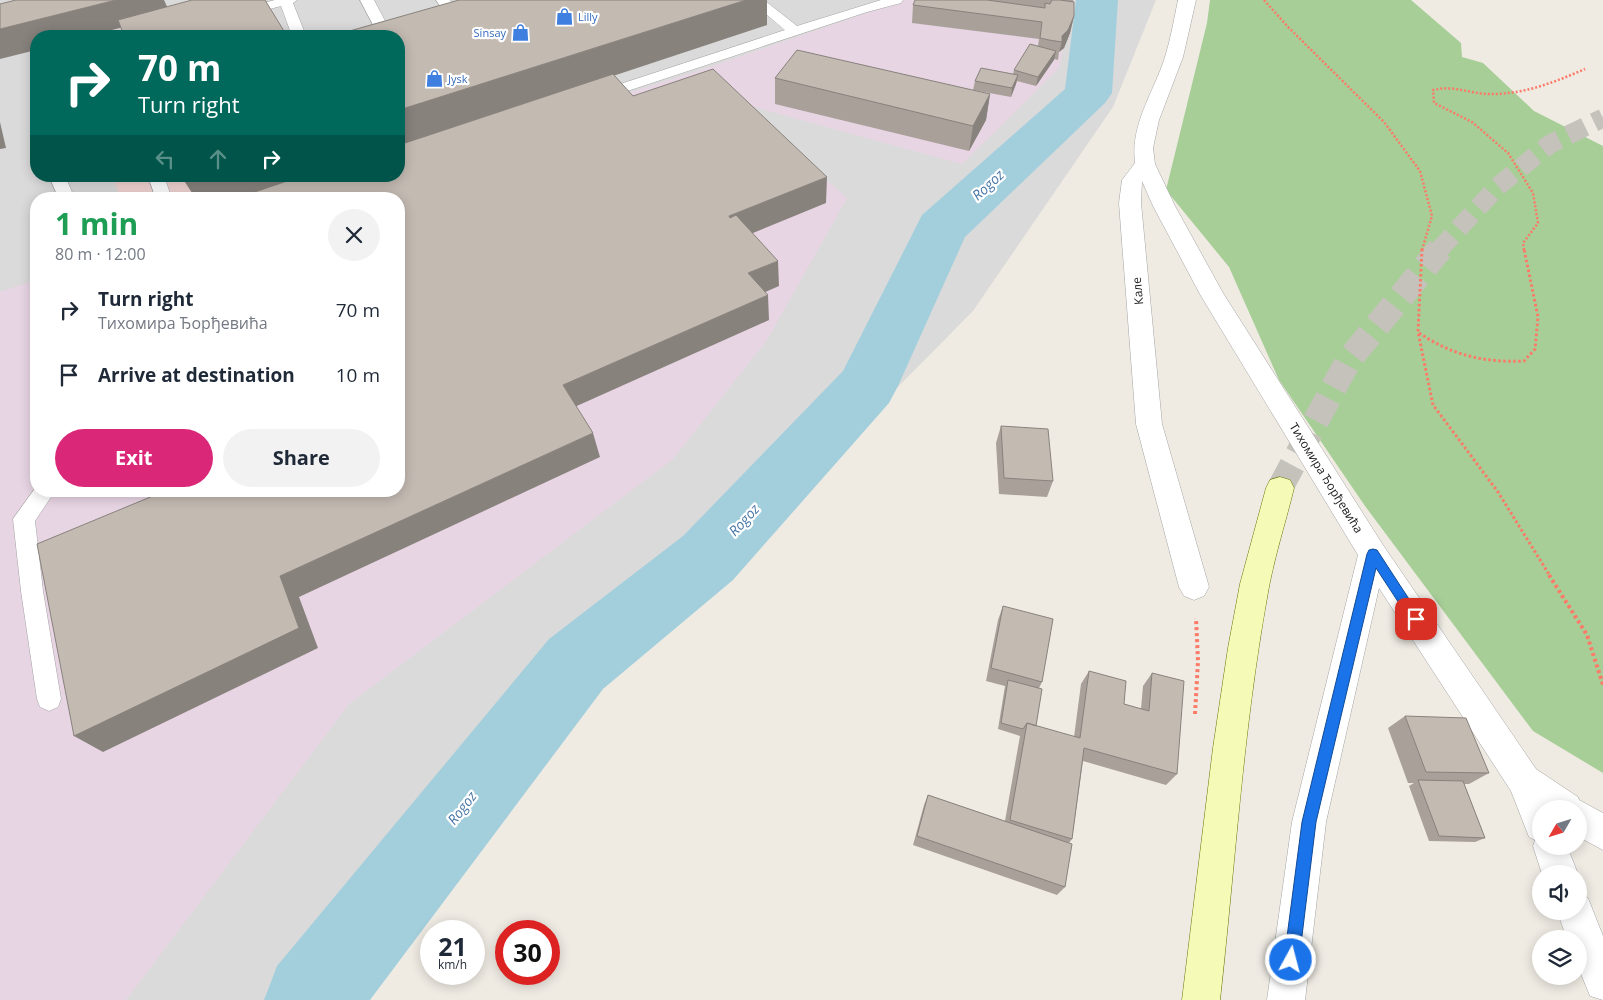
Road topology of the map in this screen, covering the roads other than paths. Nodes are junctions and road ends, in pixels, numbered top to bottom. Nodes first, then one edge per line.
1 (367, 0) edge
2 (443, 0) edge
3 (756, 0) edge
4 (896, 0) edge
5 (1187, 0) edge
6 (286, 1) edge
7 (228, 16) edge
8 (473, 16) edge
9 (457, 20) junction
10 (440, 25) edge
11 (297, 30) edge
12 (383, 30) edge
13 (795, 31) junction
14 (588, 100) edge
15 (1146, 164) junction
16 (1280, 488) tunnel mouth
17 (40, 497) edge
18 (1373, 554) junction
19 (1194, 587) road end
20 (49, 698) dead end
21 (1524, 781) junction
22 (1552, 800) edge
23 (1532, 802) edge
24 (1588, 823) edge
25 (1603, 833) edge
26 (1578, 920) edge
27 (1603, 983) edge
28 (1201, 1000) edge
29 (1286, 1000) edge

1 - 12 lane
2 - 9 lane
3 - 13 lane
4 - 13 lane
5 - 15 street
6 - 7 lane
6 - 11 lane
8 - 9 lane
9 - 10 lane
13 - 14 lane
15 - 18 street, Тихомира Ђорђевића
15 - 19 street, Кале
16 - 28 main road
17 - 20 lane
18 - 21 street, Тихомира Ђорђевића
18 - 29 street
21 - 22 street, Тихомира Ђорђевића
21 - 23 street, Тихомира Ђорђевића
24 - 25 street
26 - 27 street

